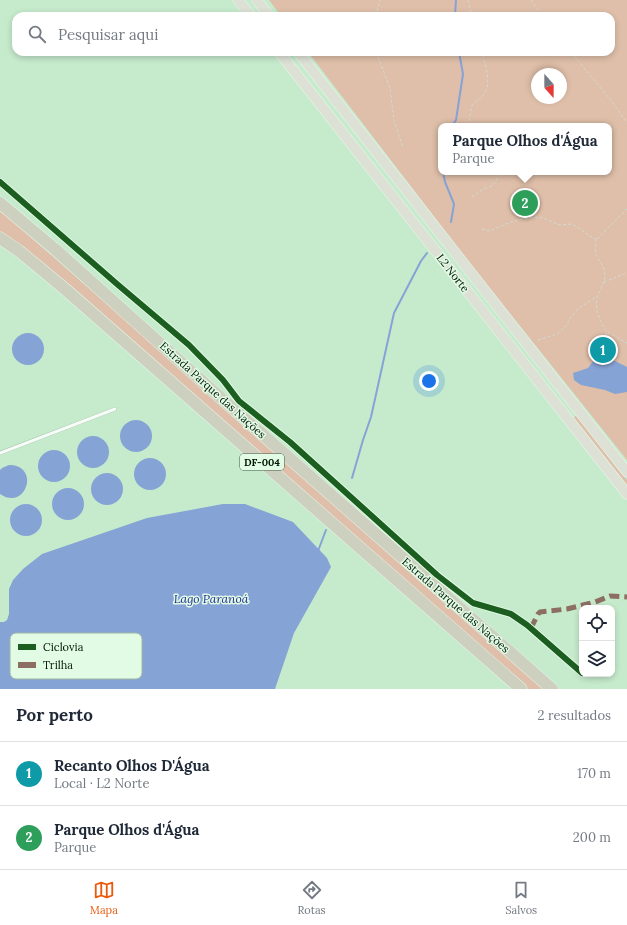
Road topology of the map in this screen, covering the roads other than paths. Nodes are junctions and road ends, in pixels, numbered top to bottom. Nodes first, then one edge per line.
1 (238, 0) edge
2 (257, 0) edge
3 (248, 12) edge
4 (266, 12) edge
5 (282, 56) edge
6 (301, 56) edge
7 (0, 202) edge
8 (0, 238) edge
9 (576, 408) junction
10 (115, 409) dead end
11 (565, 416) junction
12 (0, 453) edge
13 (627, 472) edge
14 (627, 494) edge
15 (521, 689) edge
16 (552, 689) edge

1 - 3 main road
2 - 4 main road
5 - 11 main road, L2 Norte
6 - 9 main road, L2 Norte
7 - 16 highway, Estrada Parque das Nações / DF-004
8 - 15 highway, Estrada Parque das Nações / DF-004
9 - 11 main road
9 - 13 main road, L2 Norte
10 - 12 lane
11 - 14 main road, L2 Norte

